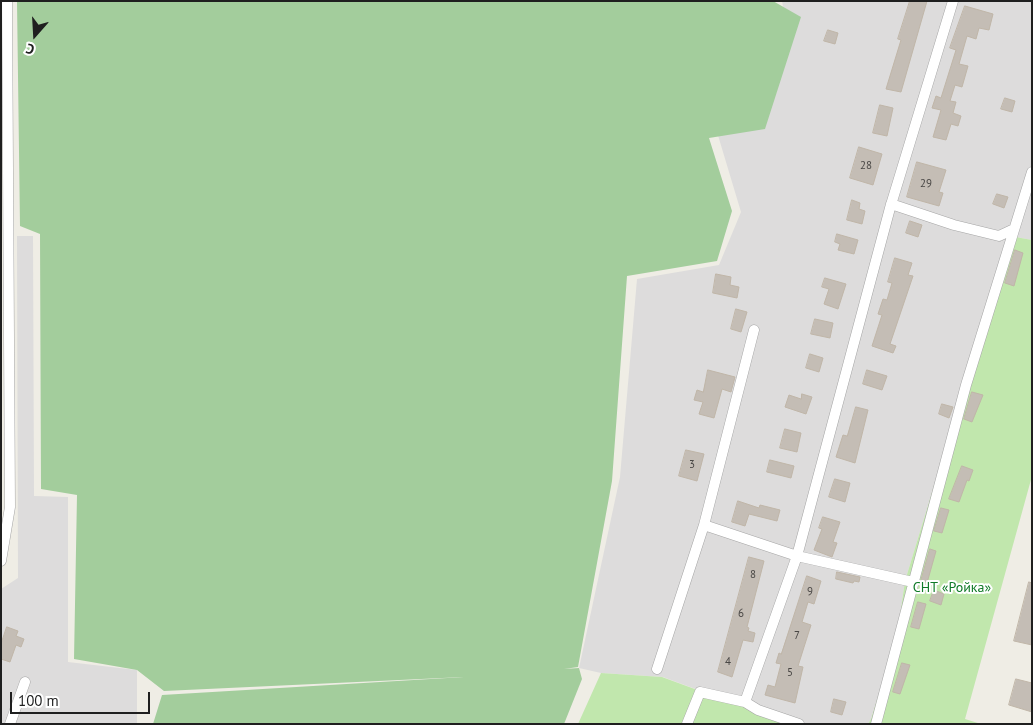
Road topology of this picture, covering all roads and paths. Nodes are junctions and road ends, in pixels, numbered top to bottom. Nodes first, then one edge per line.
1 (7, 1) edge
2 (953, 1) edge
3 (1032, 172) edge
4 (892, 204) junction
5 (1014, 229) junction
6 (754, 330) dead end
7 (704, 525) junction
8 (797, 556) junction
9 (1, 561) edge
10 (913, 582) junction
11 (657, 670) dead end
12 (25, 682) dead end
13 (745, 702) junction
14 (10, 724) edge
15 (687, 724) edge
16 (799, 724) edge
17 (876, 724) edge

1 - 9 street
2 - 4 street
3 - 5 street
4 - 5 street
4 - 8 street
5 - 10 street
6 - 7 street
7 - 8 street
7 - 11 street
8 - 10 street
8 - 13 street
10 - 17 street
12 - 14 street
13 - 15 street
13 - 16 street

